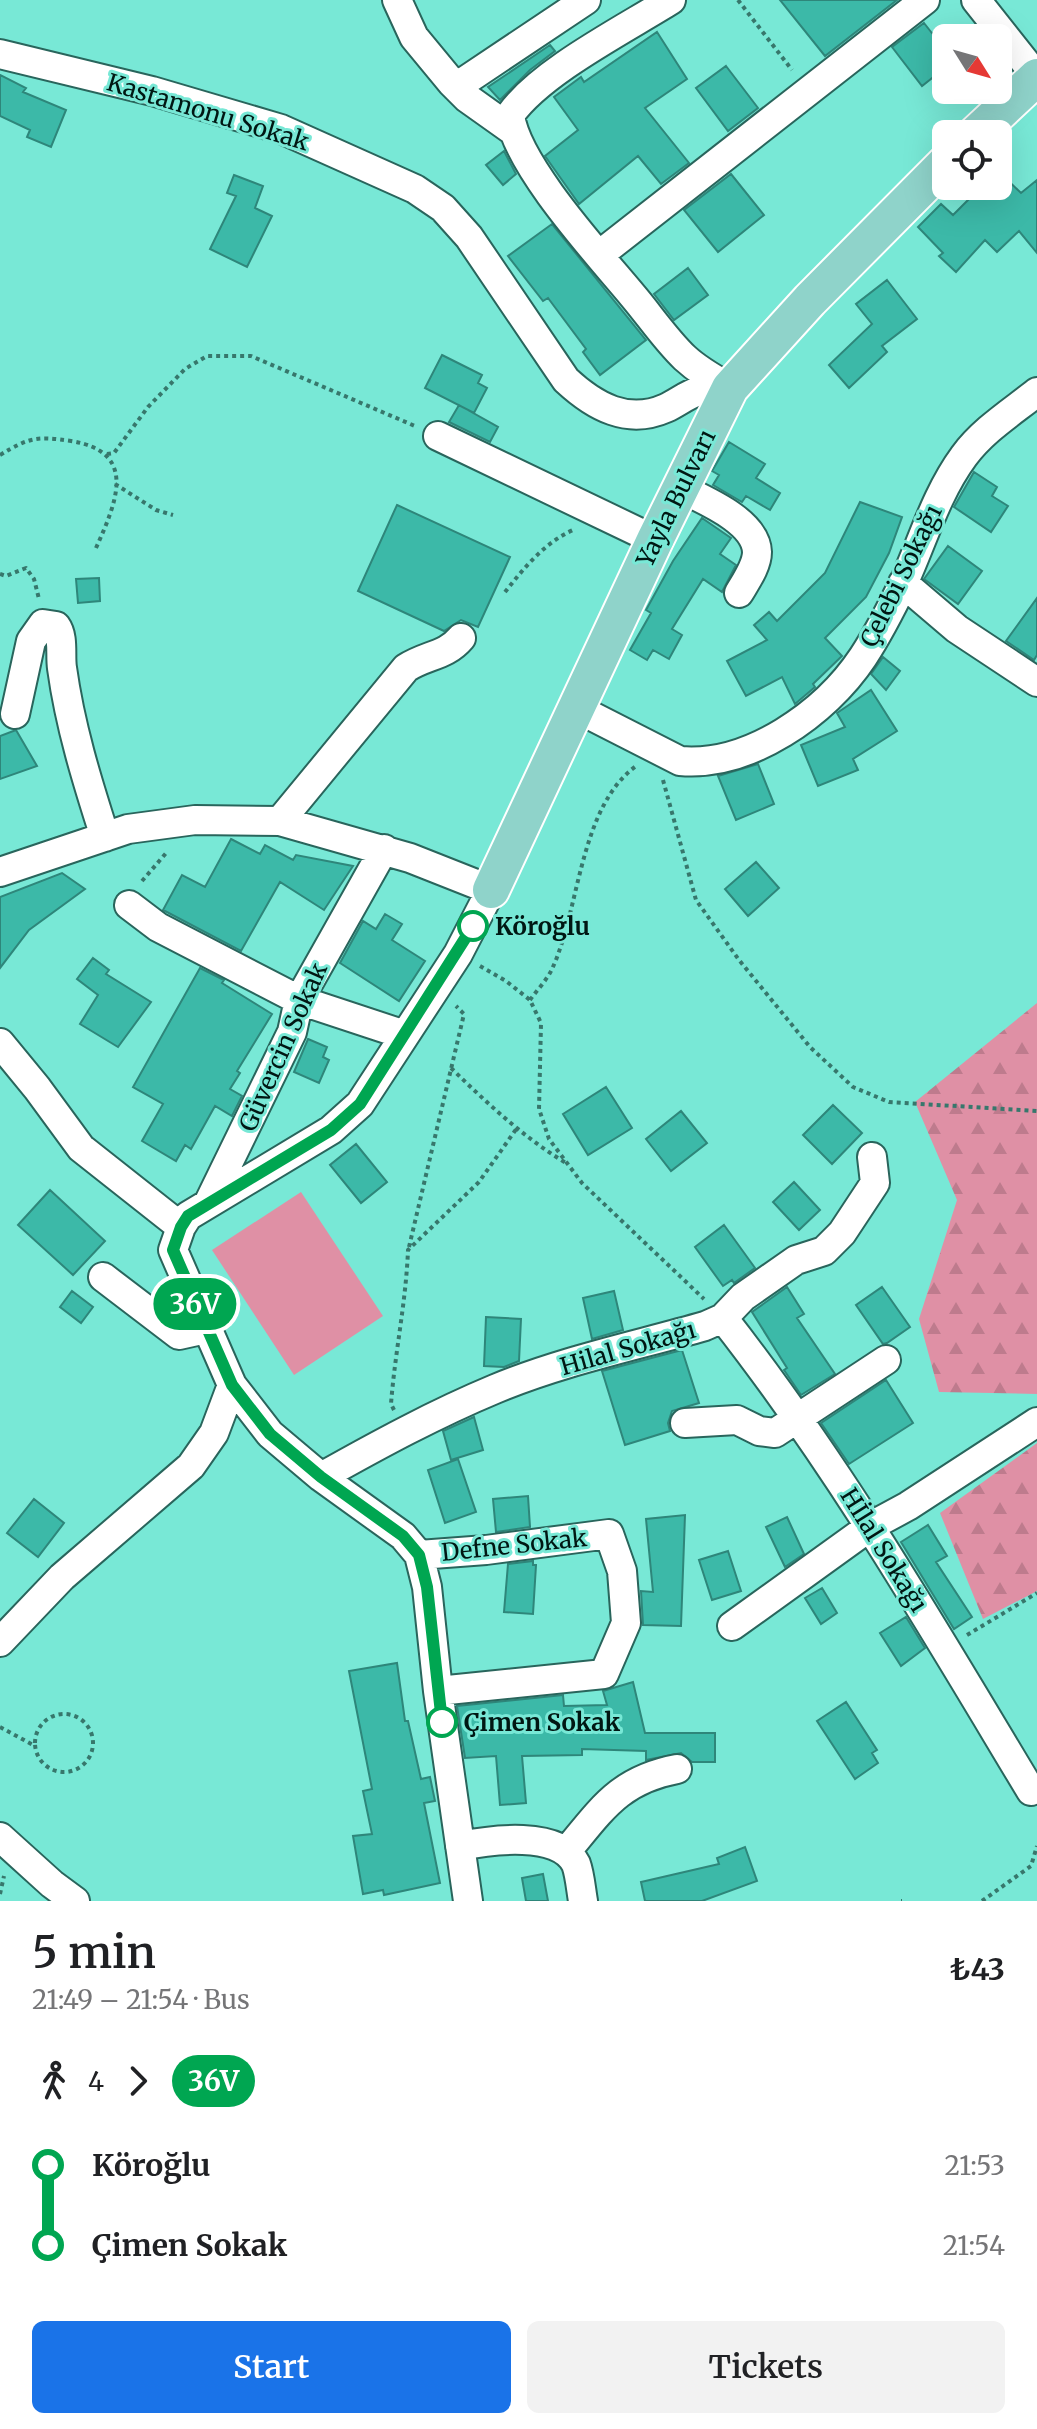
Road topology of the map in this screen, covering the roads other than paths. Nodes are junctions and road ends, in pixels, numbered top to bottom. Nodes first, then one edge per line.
1 (397, 0) edge
2 (586, 0) edge
3 (671, 0) edge
4 (925, 0) edge
5 (976, 0) edge
6 (0, 54) edge
7 (1037, 77) edge
8 (456, 87) junction
9 (991, 120) edge
10 (512, 130) junction
11 (932, 177) edge
12 (599, 255) junction
13 (730, 388) junction
14 (1037, 392) edge
15 (438, 436) road end
16 (680, 488) junction
17 (655, 540) junction
18 (903, 583) junction
19 (739, 593) dead end
20 (461, 638) dead end
21 (1037, 682) edge
22 (576, 708) junction
23 (15, 714) dead end
24 (280, 821) junction
25 (105, 837) junction
26 (384, 849) junction
27 (0, 872) edge
28 (491, 890) junction
29 (129, 905) road end
30 (299, 1000) junction
31 (405, 1035) junction
32 (0, 1043) edge
33 (872, 1157) dead end
34 (207, 1204) junction
35 (181, 1227) junction
36 (103, 1277) dead end
37 (723, 1318) junction
38 (206, 1329) junction
39 (886, 1360) dead end
40 (232, 1385) junction
41 (799, 1418) junction
42 (1037, 1422) edge
43 (685, 1423) dead end
44 (321, 1477) junction
45 (871, 1526) junction
46 (419, 1555) junction
47 (732, 1626) dead end
48 (0, 1641) edge
49 (438, 1691) junction
50 (677, 1769) dead end
51 (1031, 1791) dead end
52 (0, 1837) edge
53 (460, 1846) junction
54 (566, 1852) junction
55 (75, 1901) edge
56 (468, 1901) edge
57 (583, 1901) edge

1 - 8 street
2 - 8 street
3 - 10 street
4 - 12 street
5 - 7 street
6 - 13 street, Kastamonu Sokak
7 - 9 main road
8 - 10 street
10 - 12 street
11 - 13 main road, Yayla Bulvarı
12 - 13 street
13 - 16 main road, Yayla Bulvarı
14 - 18 street, Çelebi Sokağı
15 - 17 street
16 - 17 main road, Yayla Bulvarı
16 - 19 street
17 - 22 main road, Yayla Bulvarı
18 - 21 street
18 - 22 street, Çelebi Sokağı
20 - 24 street
22 - 28 main road, Yayla Bulvarı
23 - 25 street
24 - 25 street
24 - 26 street
25 - 27 street
26 - 28 street
26 - 30 street, Güvercin Sokak
28 - 31 street
29 - 30 street
30 - 31 street
30 - 34 street, Güvercin Sokak
31 - 34 street
32 - 35 street
33 - 37 street, Hilal Sokağı
34 - 35 street
35 - 38 street
36 - 38 street
37 - 41 street, Hİlal Sokağı
37 - 44 street, Hilal Sokağı
38 - 40 street
39 - 41 street
40 - 44 street
40 - 48 street
41 - 43 street
41 - 45 street, Hİlal Sokağı
42 - 45 street
44 - 46 street
45 - 47 street
45 - 51 street, Hİlal Sokağı
46 - 49 street
46 - 49 street, Defne Sokak
49 - 53 street
50 - 54 street
52 - 55 street
53 - 54 street
53 - 56 street
54 - 57 street

